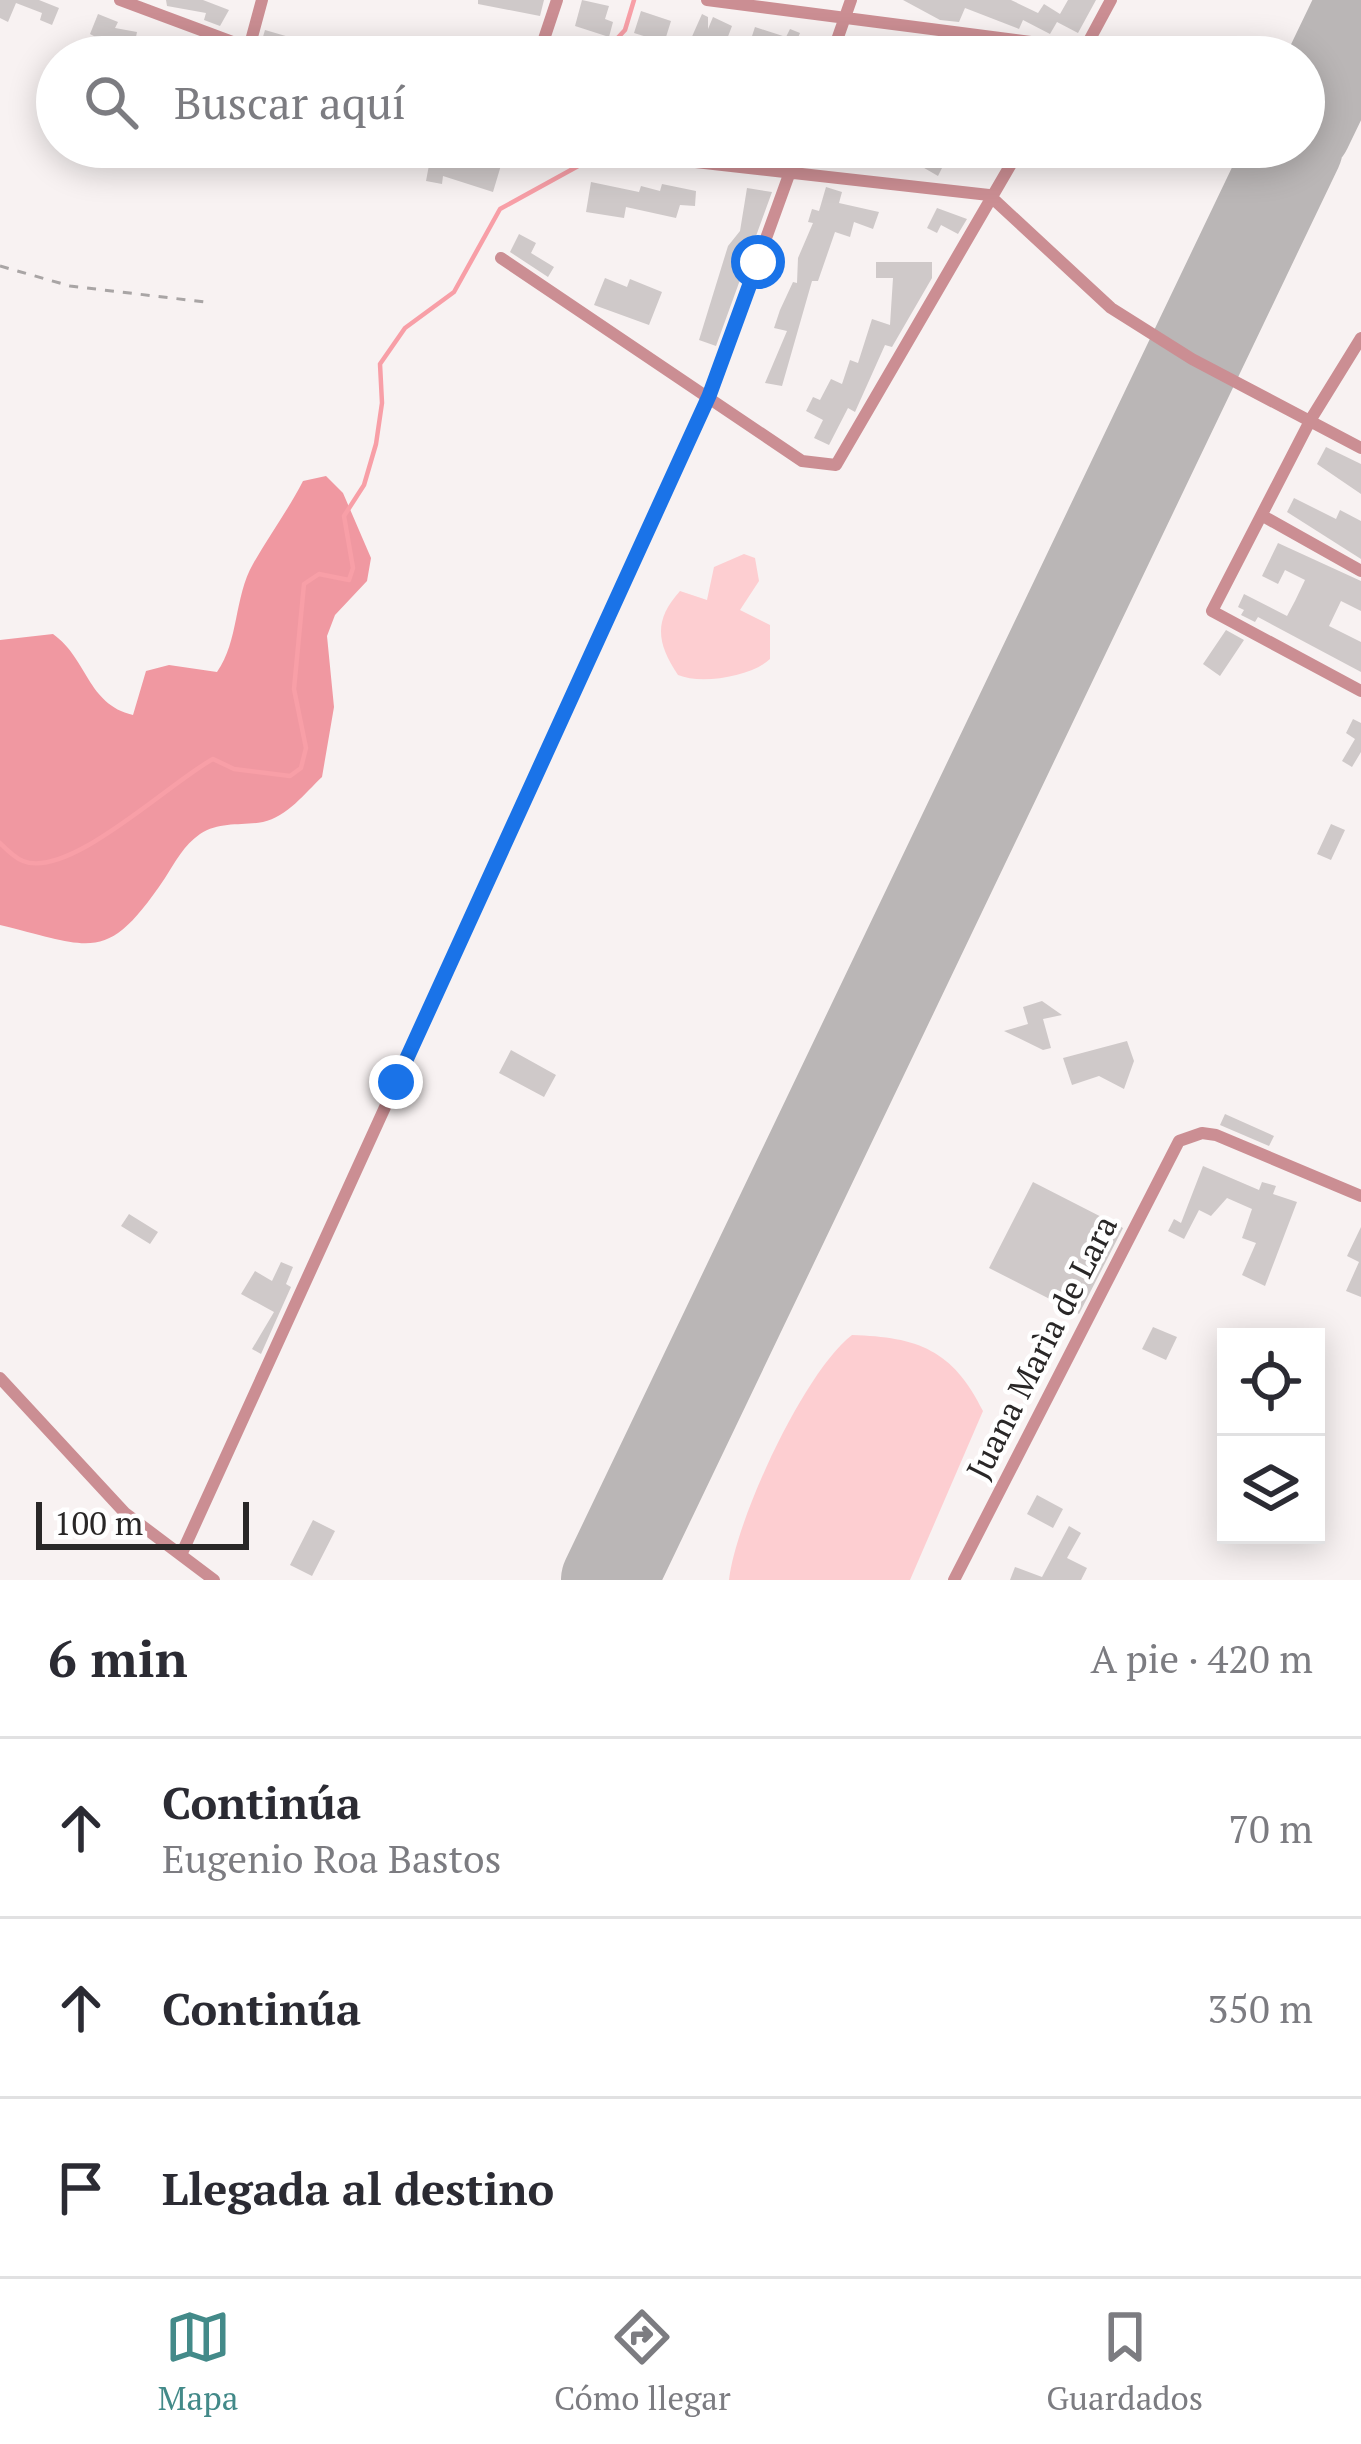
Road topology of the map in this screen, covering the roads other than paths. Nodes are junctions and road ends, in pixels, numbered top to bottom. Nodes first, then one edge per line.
1 (120, 0) edge
2 (262, 0) edge
3 (557, 0) edge
4 (707, 0) edge
5 (851, 0) edge
6 (1111, 0) edge
7 (844, 18) junction
8 (209, 36) edge
9 (255, 36) edge
10 (545, 36) edge
11 (838, 36) edge
12 (966, 36) edge
13 (1091, 36) edge
14 (746, 168) edge
15 (792, 168) edge
16 (1007, 168) edge
17 (790, 173) junction
18 (989, 195) junction
19 (501, 258) dead end
20 (1361, 338) edge
21 (709, 396) junction
22 (1311, 419) junction
23 (1361, 448) edge
24 (1263, 516) junction
25 (1361, 571) edge
26 (1361, 691) edge
27 (1361, 1196) edge
28 (0, 1378) edge
29 (181, 1555) junction
30 (214, 1580) edge
31 (954, 1580) edge

1 - 8 street
2 - 9 street
3 - 10 street
4 - 7 street
5 - 7 street
6 - 13 street
7 - 11 street
7 - 12 street
14 - 17 street
15 - 17 street
16 - 18 street
17 - 18 street
17 - 21 street
18 - 21 street
18 - 22 street
19 - 21 street
20 - 22 street
21 - 29 street
22 - 23 street
22 - 24 street
24 - 25 street
24 - 26 street
27 - 31 street, Juana Marìa de Lara
28 - 29 street
29 - 30 street

